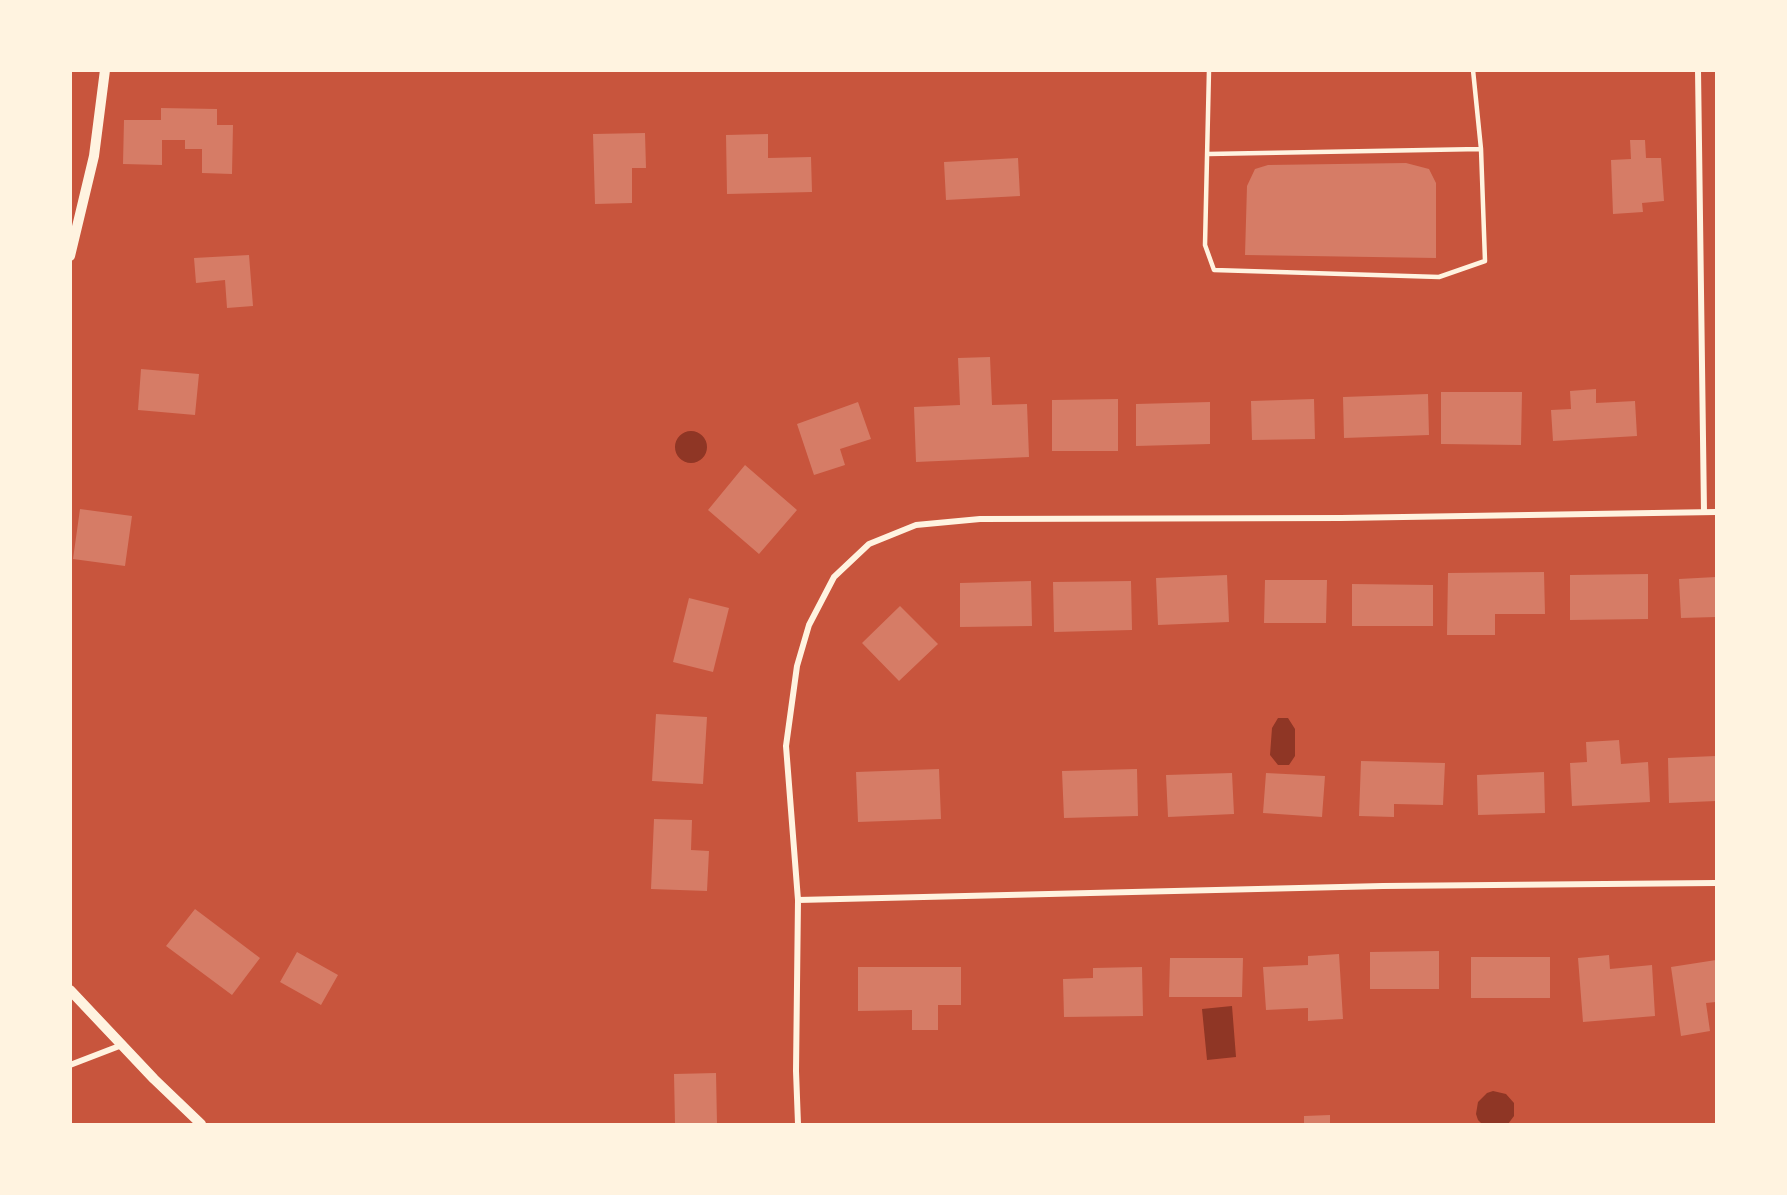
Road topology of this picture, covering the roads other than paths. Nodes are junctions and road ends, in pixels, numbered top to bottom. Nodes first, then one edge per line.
1 (105, 70) edge
2 (1209, 70) edge
3 (1473, 70) edge
4 (1698, 70) edge
5 (1481, 149) junction
6 (1208, 154) junction
7 (70, 256) edge
8 (1704, 512) junction
9 (1716, 512) edge
10 (1716, 883) edge
11 (798, 900) junction
12 (70, 990) edge
13 (122, 1045) junction
14 (70, 1065) edge
15 (201, 1125) edge
16 (798, 1125) edge

1 - 7 street
2 - 6 lane
3 - 5 lane
4 - 8 street
5 - 6 lane
5 - 6 lane
8 - 9 street
8 - 11 street
10 - 11 street
11 - 16 street
12 - 13 street
13 - 14 street
13 - 15 street

